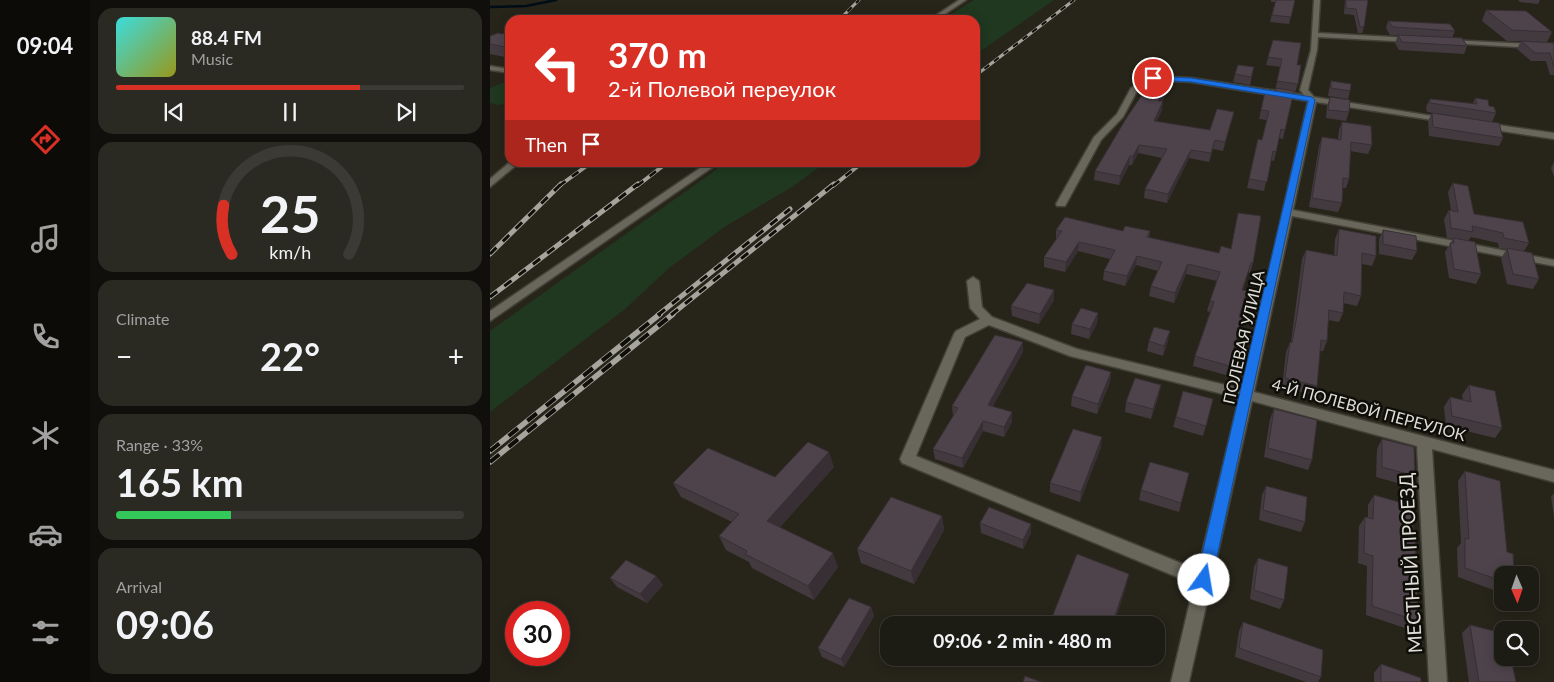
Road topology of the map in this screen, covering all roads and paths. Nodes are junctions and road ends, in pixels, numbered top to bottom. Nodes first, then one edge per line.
1 (963, 0) edge
2 (1317, 0) edge
3 (940, 15) edge
4 (1314, 35) junction
5 (1420, 40) edge
6 (1439, 41) edge
7 (1554, 47) edge
8 (490, 68) edge
9 (505, 70) edge
10 (1312, 100) junction
11 (1457, 122) edge
12 (1476, 125) edge
13 (1554, 136) edge
14 (510, 167) edge
15 (709, 167) edge
16 (490, 184) edge
17 (1061, 204) dead end
18 (1287, 212) junction
19 (1554, 263) edge
20 (973, 282) dead end
21 (490, 317) edge
22 (988, 320) junction
23 (1247, 395) junction
24 (1424, 441) junction
25 (1554, 476) edge
26 (1204, 580) junction
27 (1180, 682) edge
28 (1438, 682) edge

1 - 3 street
2 - 4 street, ПОЛЕВАЯ УЛИЦА
4 - 5 street
4 - 10 street, ПОЛЕВАЯ УЛИЦА
6 - 7 street
8 - 9 street
10 - 11 street
10 - 17 street
10 - 18 street, ПОЛЕВАЯ УЛИЦА
12 - 13 street
14 - 16 street
15 - 21 street
18 - 19 street
18 - 23 street, ПОЛЕВАЯ УЛИЦА
20 - 22 street
22 - 23 street, 4-Й ПОЛЕВОЙ ПЕРЕУЛОК
22 - 26 street
23 - 24 street, 4-Й ПОЛЕВОЙ ПЕРЕУЛОК
23 - 26 street, ПОЛЕВАЯ УЛИЦА
24 - 25 street, 4-Й ПОЛЕВОЙ ПЕРЕУЛОК
24 - 28 street, МЕСТНЫЙ ПРОЕЗД
26 - 27 street, ПОЛЕВАЯ УЛИЦА

